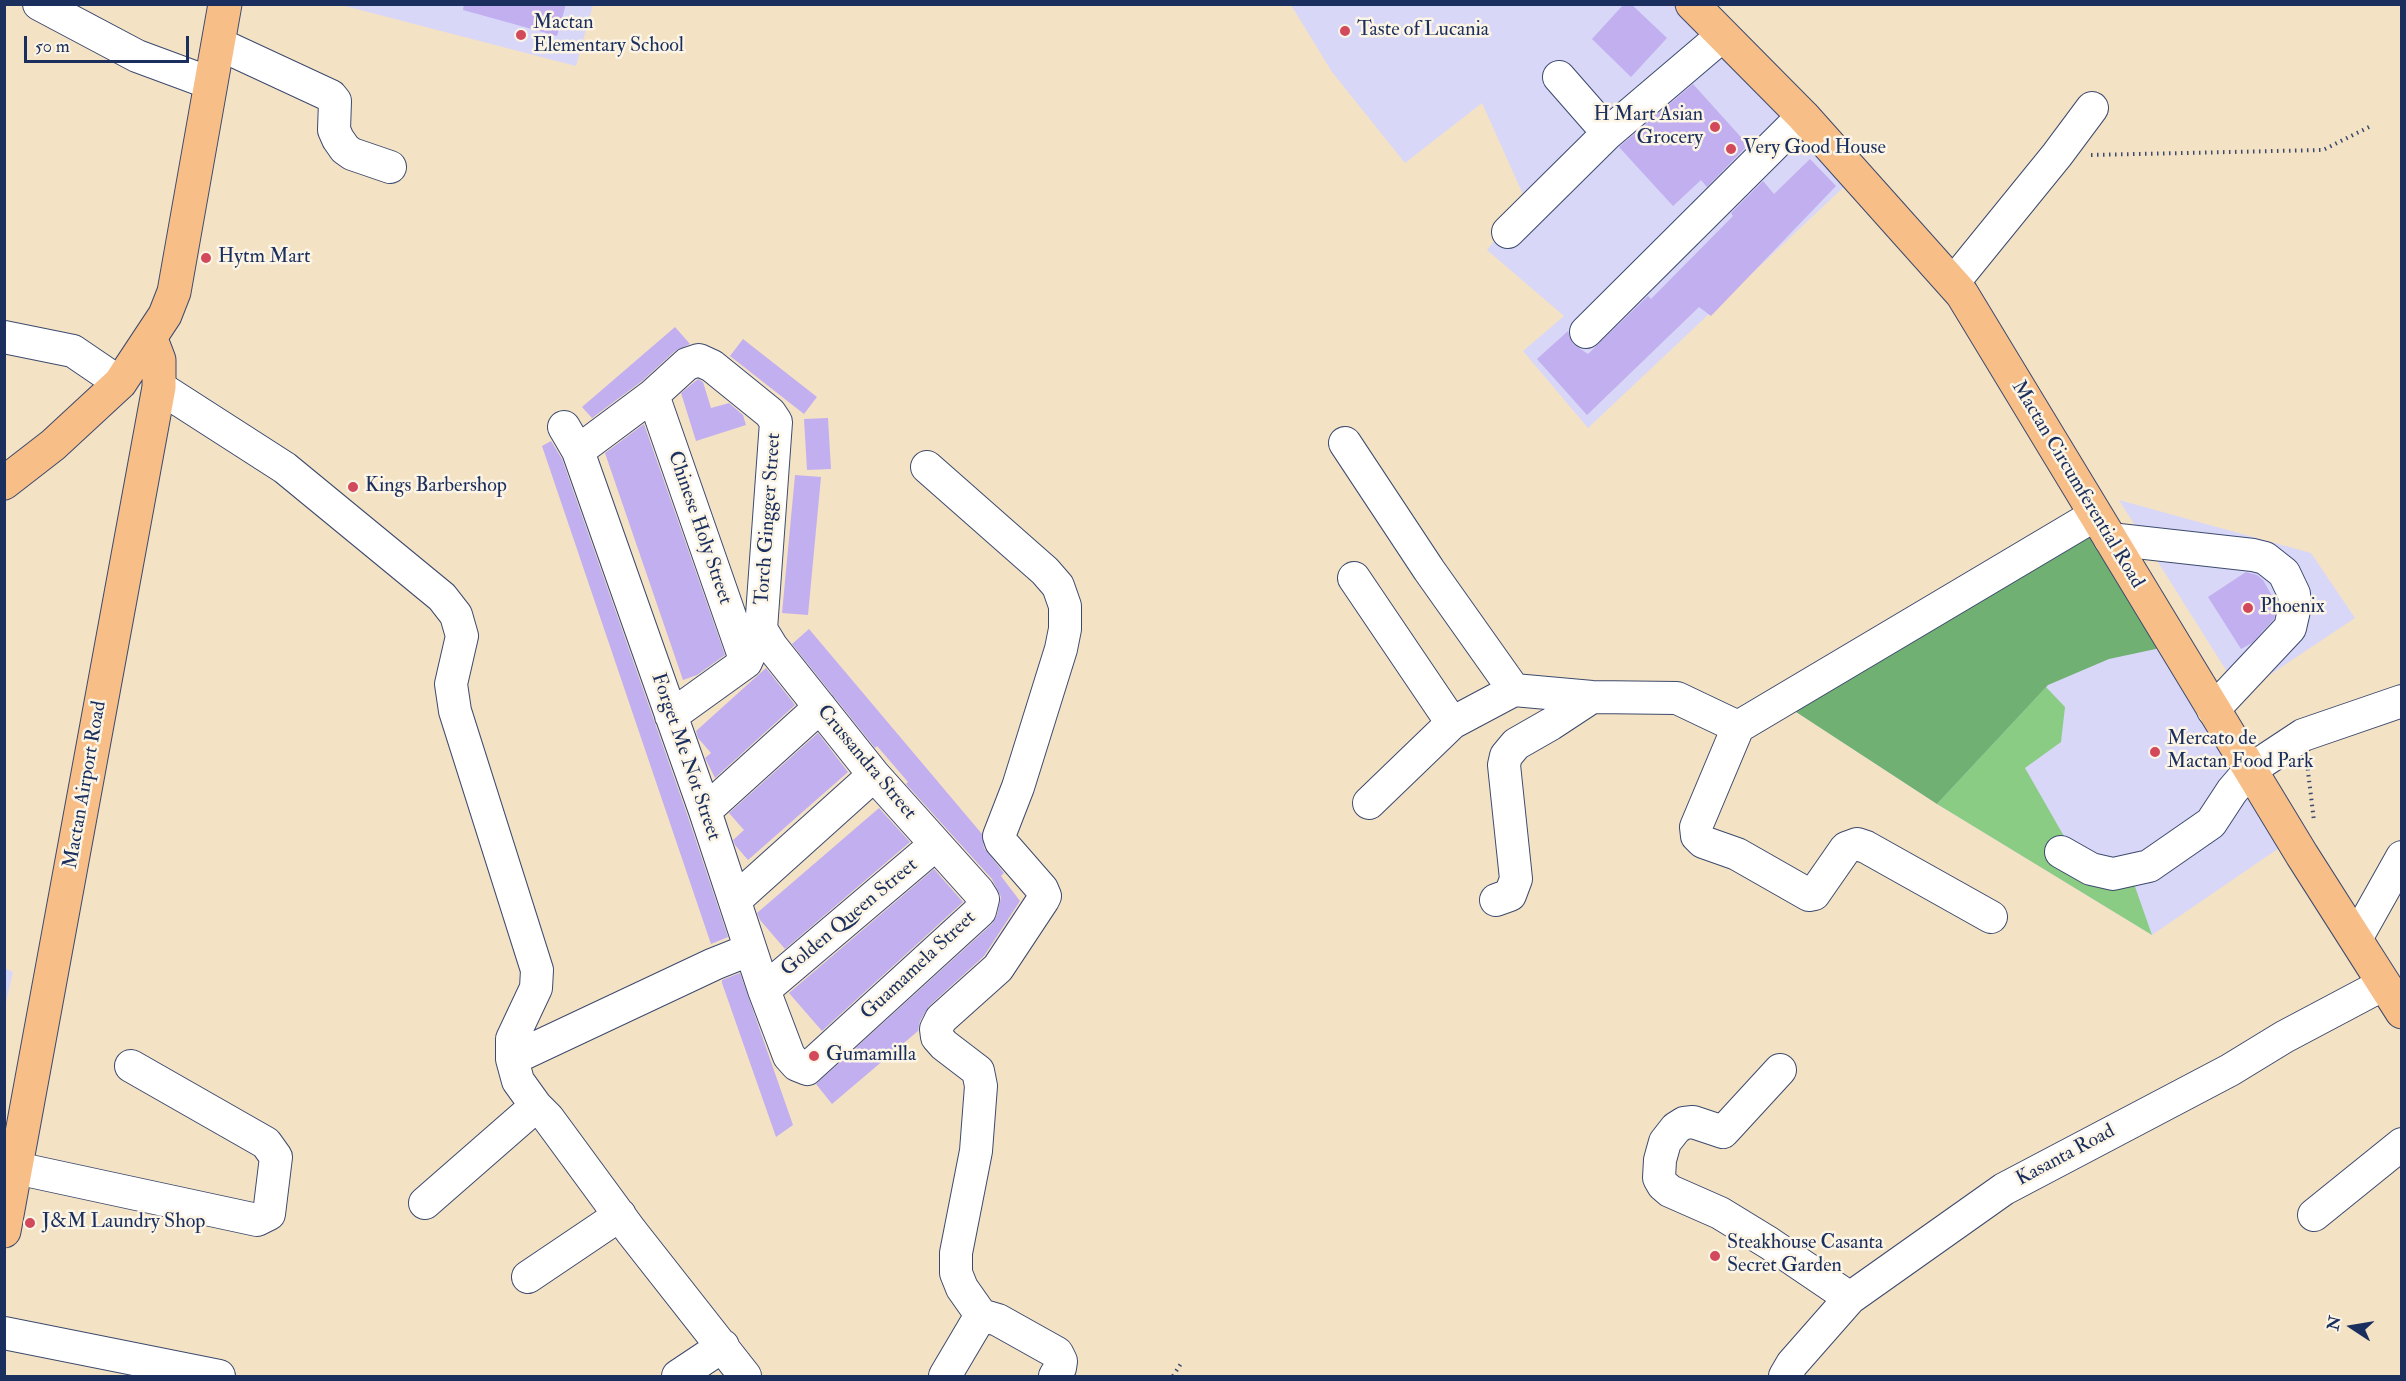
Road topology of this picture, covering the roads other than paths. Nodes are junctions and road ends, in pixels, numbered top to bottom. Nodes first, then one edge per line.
1 (39, 4) edge
2 (225, 4) edge
3 (1692, 4) edge
4 (1722, 36) junction
5 (219, 44) junction
6 (1559, 77) dead end
7 (210, 83) junction
8 (2092, 108) dead end
9 (1803, 116) junction
10 (1608, 133) junction
11 (390, 167) dead end
12 (1508, 231) dead end
13 (1953, 283) junction
14 (1586, 332) dead end
15 (4, 337) edge
16 (151, 339) junction
17 (120, 383) junction
18 (159, 387) junction
19 (653, 395) junction
20 (1345, 443) dead end
21 (927, 467) dead end
22 (4, 483) edge
23 (2103, 527) junction
24 (1354, 578) dead end
25 (761, 629) junction
26 (746, 662) junction
27 (1514, 690) junction
28 (1592, 697) junction
29 (2402, 701) edge
30 (820, 707) junction
31 (2213, 710) junction
32 (671, 716) junction
33 (1452, 723) junction
34 (1738, 727) junction
35 (2250, 770) junction
36 (874, 775) junction
37 (1369, 802) dead end
38 (705, 811) junction
39 (935, 845) junction
40 (2061, 852) dead end
41 (2402, 857) edge
42 (978, 891) joint
43 (735, 900) junction
44 (1496, 900) dead end
45 (1991, 917) dead end
46 (2356, 939) junction
47 (749, 950) junction
48 (2384, 984) junction
49 (764, 990) junction
50 (2402, 1012) edge
51 (512, 1059) junction
52 (816, 1061) joint
53 (131, 1066) dead end
54 (1779, 1070) dead end
55 (536, 1106) junction
56 (2402, 1144) edge
57 (16, 1168) junction
58 (425, 1203) dead end
59 (620, 1215) junction
60 (2314, 1215) dead end
61 (4, 1231) edge
62 (528, 1277) dead end
63 (1850, 1298) junction
64 (981, 1315) junction
65 (4, 1333) edge
66 (723, 1346) junction
67 (219, 1377) edge
68 (678, 1377) edge
69 (745, 1377) edge
70 (945, 1377) edge
71 (1055, 1377) edge
72 (1785, 1377) edge

1 - 7 street
2 - 5 main road
3 - 4 main road, Mactan Circumferential Road
4 - 9 main road, Mactan Circumferential Road
4 - 10 street
5 - 7 main road
5 - 11 street
6 - 10 street
7 - 16 main road
8 - 13 street
9 - 13 main road, Mactan Circumferential Road
9 - 14 street
10 - 12 street
13 - 23 main road, Mactan Circumferential Road
15 - 17 street
16 - 17 main road
16 - 18 main road, Mactan Airport Road
17 - 22 main road
18 - 51 street
18 - 57 main road, Mactan Airport Road
19 - 25 street, Torch Gingger Street
19 - 26 street, Chinese Holy Street
19 - 32 street, Forget Me Not Street
20 - 27 street
21 - 64 street
23 - 31 main road, Mactan Circumferential Road
23 - 31 street
23 - 34 street
24 - 33 street
25 - 26 street
25 - 30 street, Crussandra Street
26 - 32 street
27 - 28 street
27 - 33 street
28 - 34 street
28 - 44 street
29 - 35 street
30 - 36 street, Crussandra Street
30 - 38 street
31 - 35 main road, Mactan Circumferential Road
32 - 38 street, Forget Me Not Street
33 - 37 street
34 - 45 street
35 - 40 street
35 - 46 main road, Mactan Circumferential Road
36 - 39 street, Crussandra Street
36 - 43 street
38 - 43 street, Forget Me Not Street
39 - 42 street, Crussandra Street
39 - 49 street, Golden Queen Street
41 - 46 street
42 - 52 street, Guamamela Street
43 - 47 street, Forget Me Not Street
46 - 48 main road, Mactan Circumferential Road
47 - 49 street, Forget Me Not Street
47 - 51 street
48 - 50 main road, Mactan Circumferential Road
48 - 63 street, Kasanta Road
49 - 52 street, Forget Me Not Street
51 - 55 street
53 - 57 street
54 - 63 street
55 - 58 street
55 - 59 street
56 - 60 street
57 - 61 main road, Mactan Airport Road
59 - 62 street
59 - 66 street
63 - 72 street, Kasanta Road
64 - 70 street
64 - 71 street
65 - 67 street
66 - 68 street
66 - 69 street

